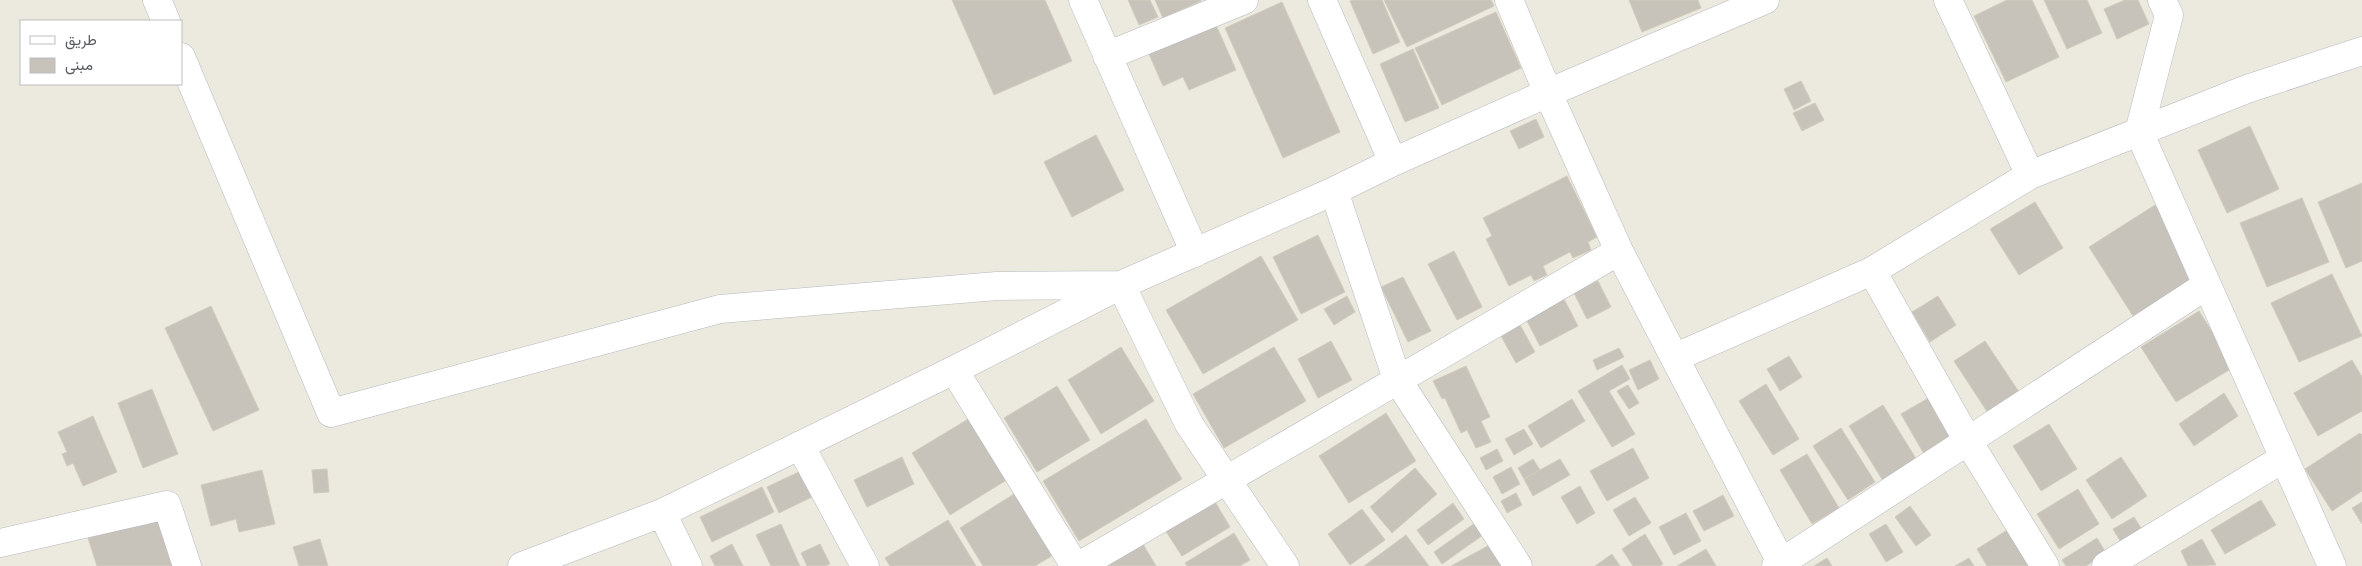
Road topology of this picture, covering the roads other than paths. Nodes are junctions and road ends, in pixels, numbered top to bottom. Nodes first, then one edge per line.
1 (157, 0) edge
2 (1083, 0) edge
3 (1244, 0) edge
4 (1322, 0) edge
5 (1509, 0) edge
6 (1765, 0) edge
7 (1948, 0) edge
8 (2162, 0) edge
9 (1734, 6) edge
10 (166, 20) edge
11 (2362, 51) edge
12 (1107, 56) junction
13 (182, 59) edge
14 (1548, 93) junction
15 (2139, 132) junction
16 (1393, 162) junction
17 (2030, 175) junction
18 (1334, 192) junction
19 (1619, 250) junction
20 (1195, 253) junction
21 (1872, 271) junction
22 (1121, 285) junction
23 (2207, 285) junction
24 (1676, 357) junction
25 (954, 370) junction
26 (1397, 379) junction
27 (1968, 440) junction
28 (800, 445) junction
29 (2284, 458) junction
30 (1226, 480) junction
31 (662, 513) junction
32 (0, 543) edge
33 (572, 557) edge
34 (1780, 565) edge
35 (187, 566) edge
36 (522, 566) edge
37 (688, 566) edge
38 (865, 566) edge
39 (1075, 566) edge
40 (1079, 566) edge
41 (1285, 566) edge
42 (1518, 566) edge
43 (2045, 566) edge
44 (2106, 566) edge
45 (2332, 566) edge

1 - 10 street
2 - 12 street
3 - 12 street
4 - 16 street
5 - 14 street
6 - 9 street
7 - 17 street
8 - 15 street
9 - 14 street
11 - 15 street
12 - 20 street
13 - 22 street
14 - 16 street
14 - 19 street
15 - 17 street
15 - 23 street
16 - 18 street
17 - 21 street
18 - 20 street
18 - 26 street
19 - 24 street
19 - 26 street
20 - 22 street
21 - 24 street
21 - 27 street
22 - 25 street
22 - 30 street
23 - 27 street
23 - 29 street
24 - 34 street
25 - 28 street
25 - 39 street
26 - 30 street
26 - 42 street
27 - 34 street
27 - 43 street
28 - 31 street
28 - 38 street
29 - 44 street
29 - 45 street
30 - 40 street
30 - 41 street
31 - 33 street
31 - 37 street
32 - 35 street
33 - 36 street

